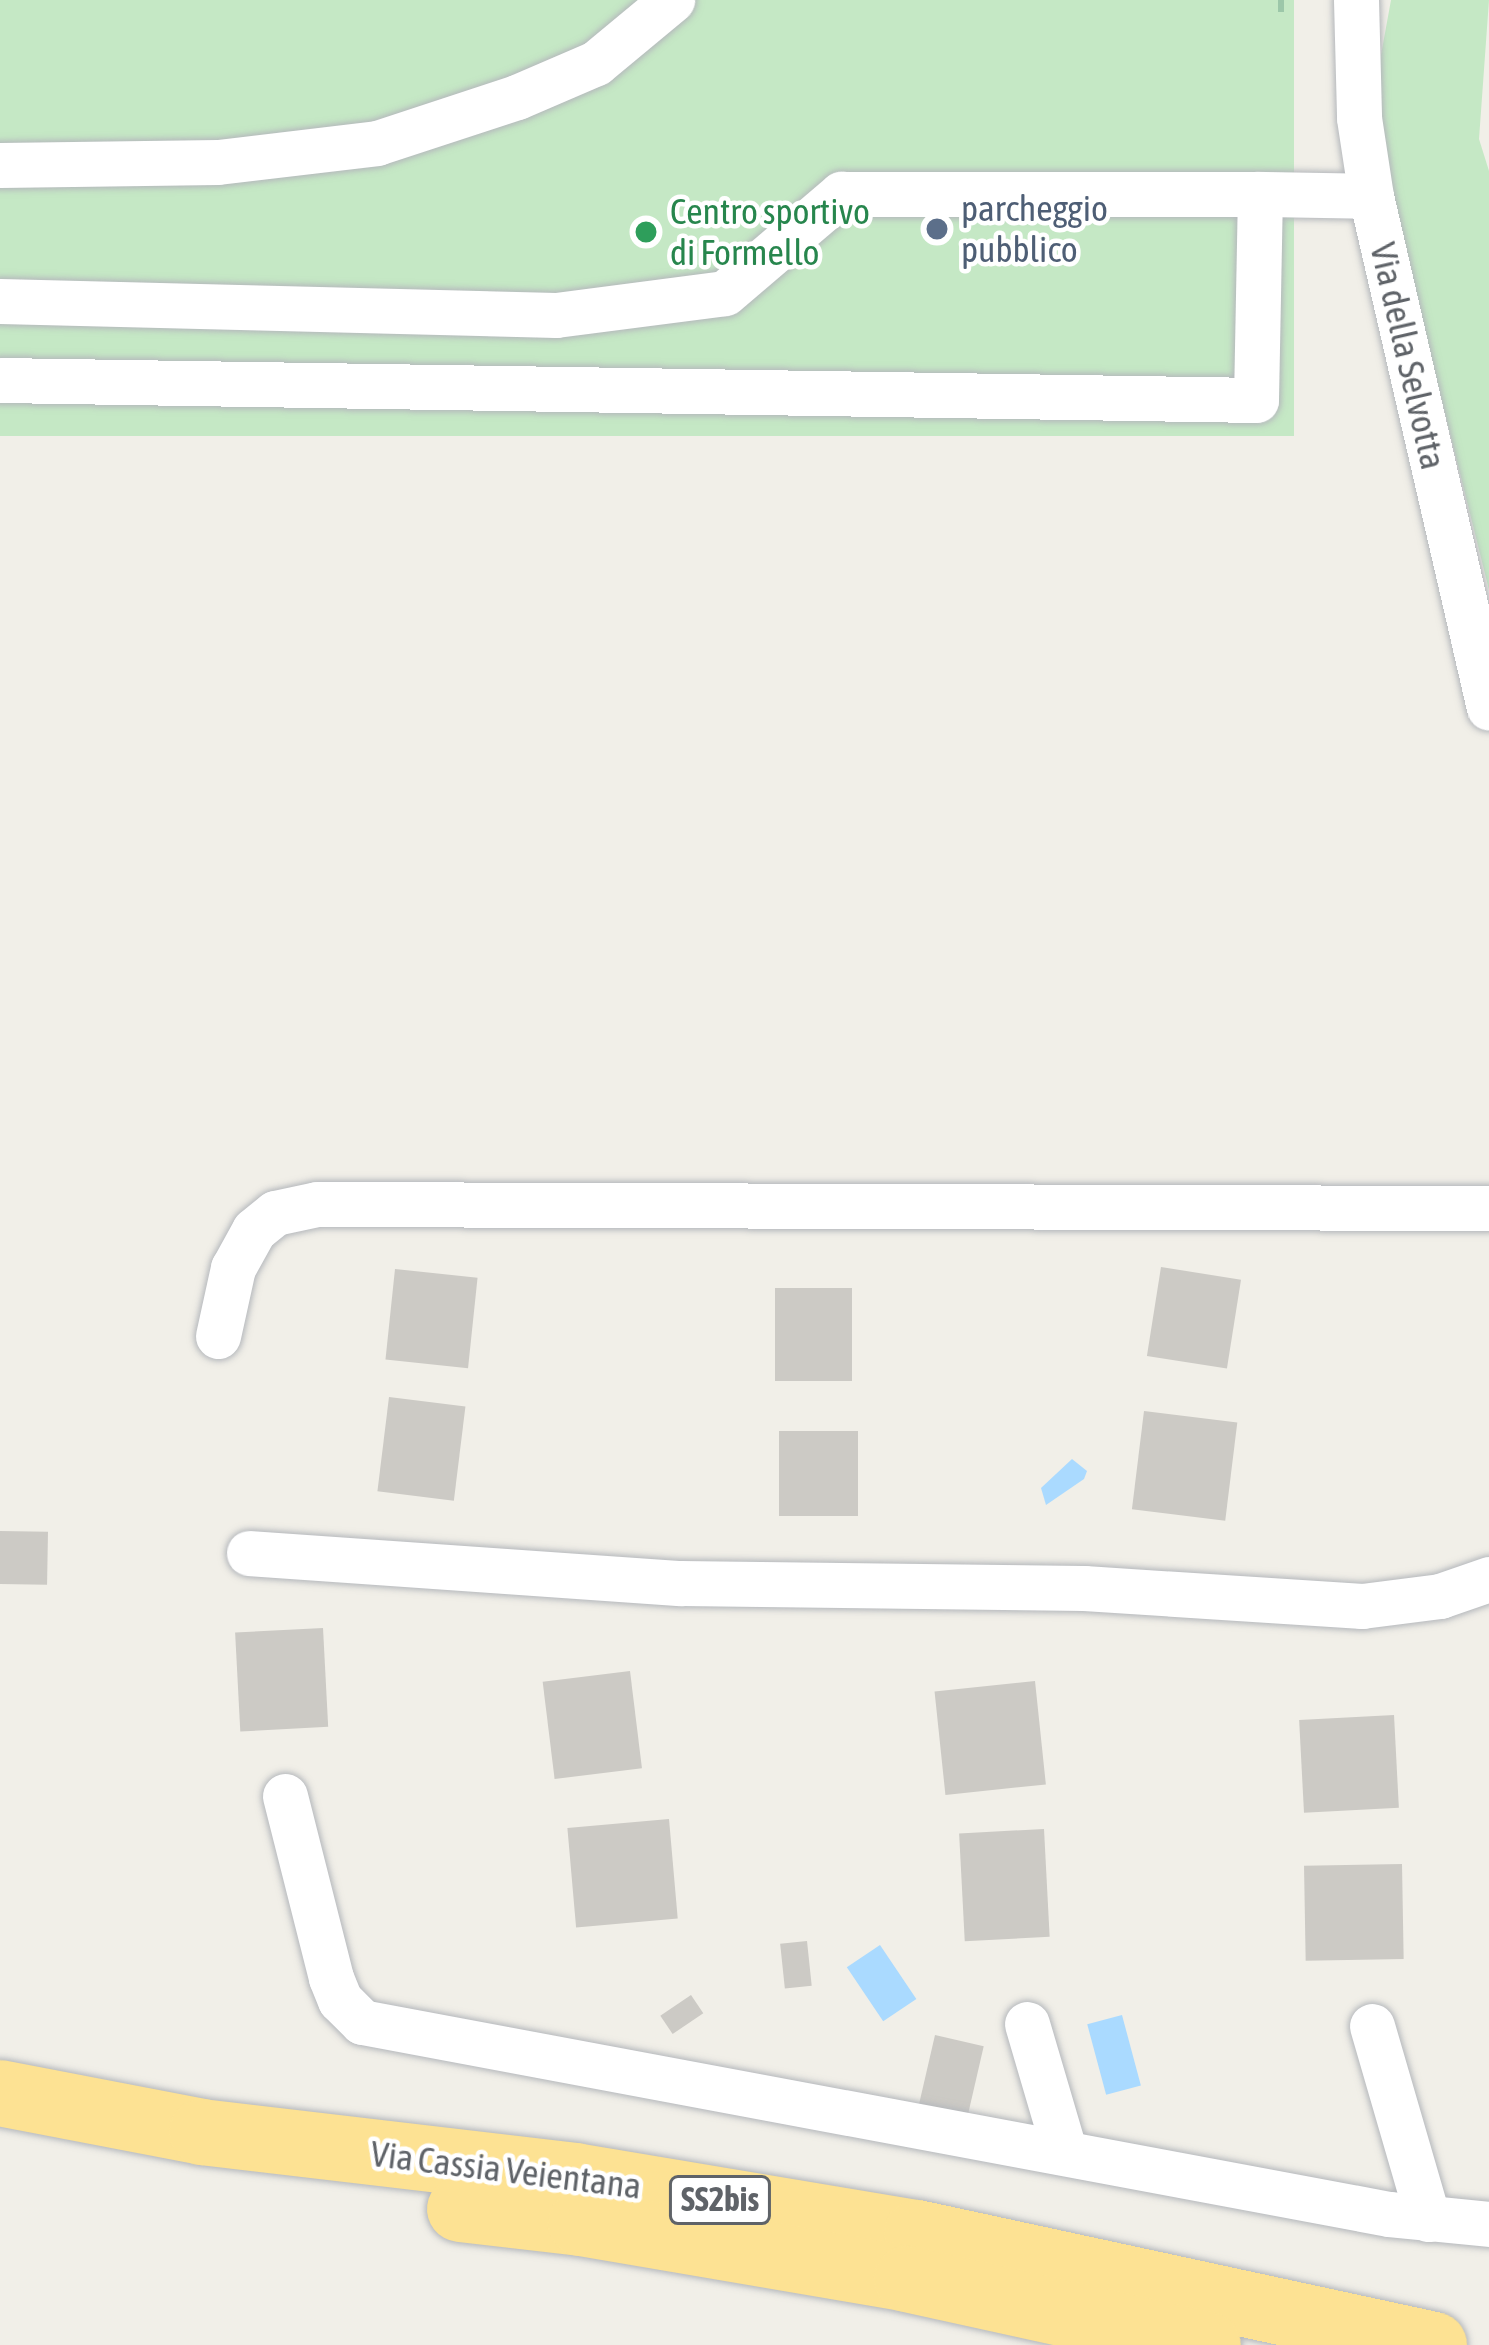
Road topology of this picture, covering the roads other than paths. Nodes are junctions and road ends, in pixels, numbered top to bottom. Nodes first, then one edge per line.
1 (673, 0) edge
2 (1356, 0) edge
3 (0, 165) edge
4 (1260, 194) junction
5 (1371, 196) junction
6 (0, 302) edge
7 (0, 380) edge
8 (1489, 708) edge
9 (1489, 1208) edge
10 (218, 1336) dead end
11 (249, 1553) dead end
12 (1489, 1579) edge
13 (286, 1796) dead end
14 (1027, 2024) dead end
15 (1372, 2026) dead end
16 (0, 2093) edge
17 (0, 2140) edge
18 (1065, 2153) junction
19 (1428, 2219) junction
20 (1489, 2224) edge
21 (1208, 2345) edge
22 (1434, 2345) edge

1 - 3 street
2 - 5 street, Via della Selvotta
4 - 5 street
4 - 6 street
4 - 7 street
5 - 8 street, Via della Selvotta
9 - 10 street
11 - 12 street
13 - 18 street
14 - 18 street
15 - 19 street
16 - 22 highway, Via Cassia Veientana / SS2bis
17 - 21 highway, Via Cassia Veientana / SS2bis
18 - 19 street
19 - 20 street

